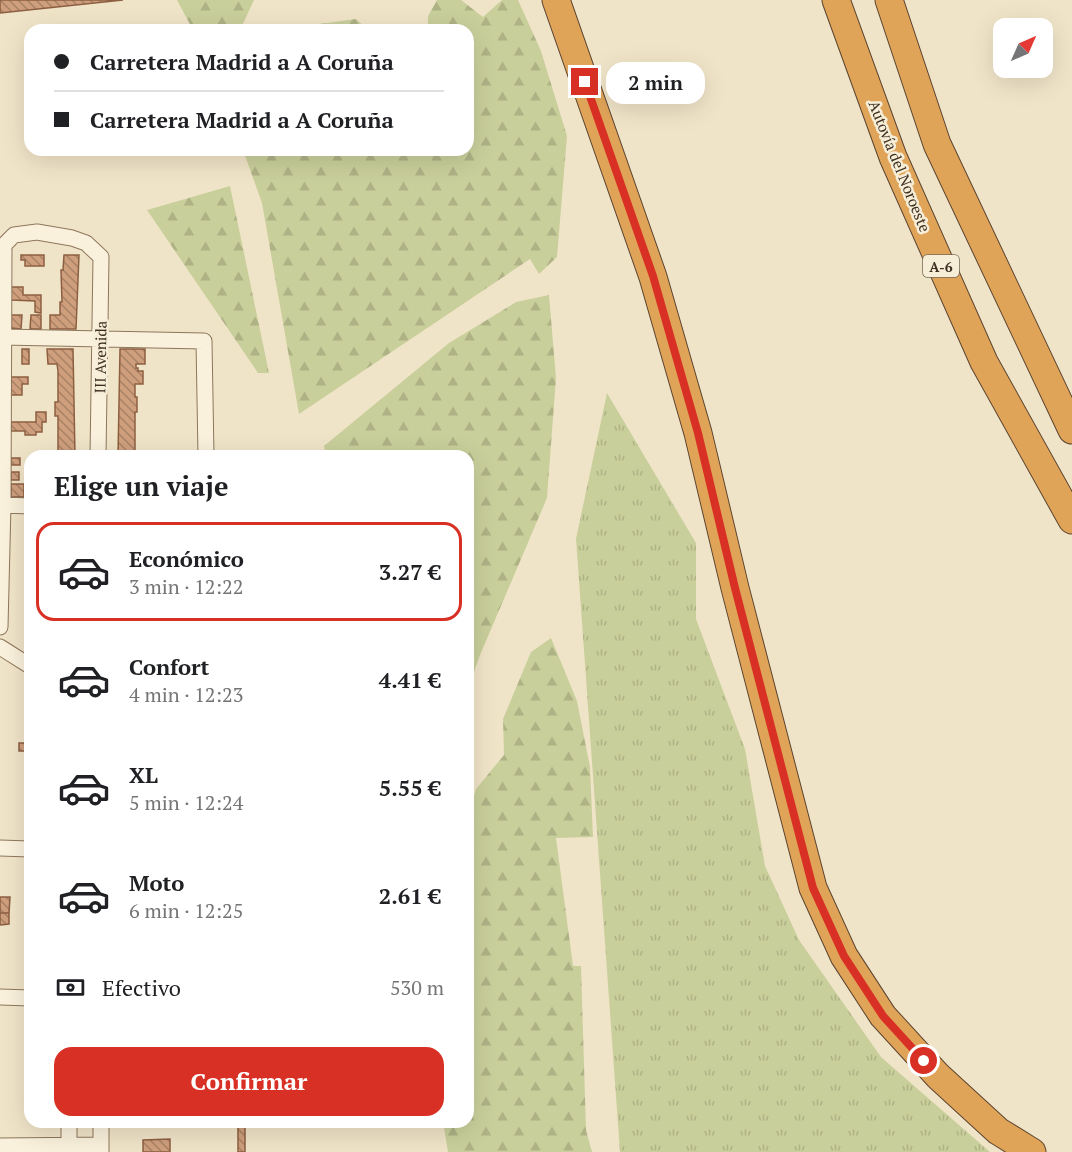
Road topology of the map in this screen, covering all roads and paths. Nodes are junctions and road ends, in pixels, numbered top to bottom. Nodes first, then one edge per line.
1 (556, 0) edge
2 (837, 0) edge
3 (889, 0) edge
4 (2, 337) junction
5 (101, 339) junction
6 (1072, 430) edge
7 (98, 450) edge
8 (206, 450) edge
9 (3, 505) junction
10 (24, 506) edge
11 (1072, 520) edge
12 (0, 627) edge
13 (0, 647) edge
14 (24, 662) edge
15 (0, 848) edge
16 (24, 849) edge
17 (0, 997) edge
18 (24, 998) edge
19 (69, 1128) edge
20 (101, 1128) edge
21 (0, 1146) edge
22 (69, 1149) edge
23 (101, 1149) edge
24 (1032, 1152) edge

1 - 24 highway
2 - 11 highway, Autovía del Noroeste / A-6
3 - 6 highway
4 - 5 street
4 - 5 street, III Avenida
4 - 9 street
5 - 7 street, III Avenida
5 - 8 street
9 - 10 street
9 - 12 street
13 - 14 street
15 - 16 street
17 - 18 street
19 - 22 street
20 - 23 street
21 - 22 street
22 - 23 street

